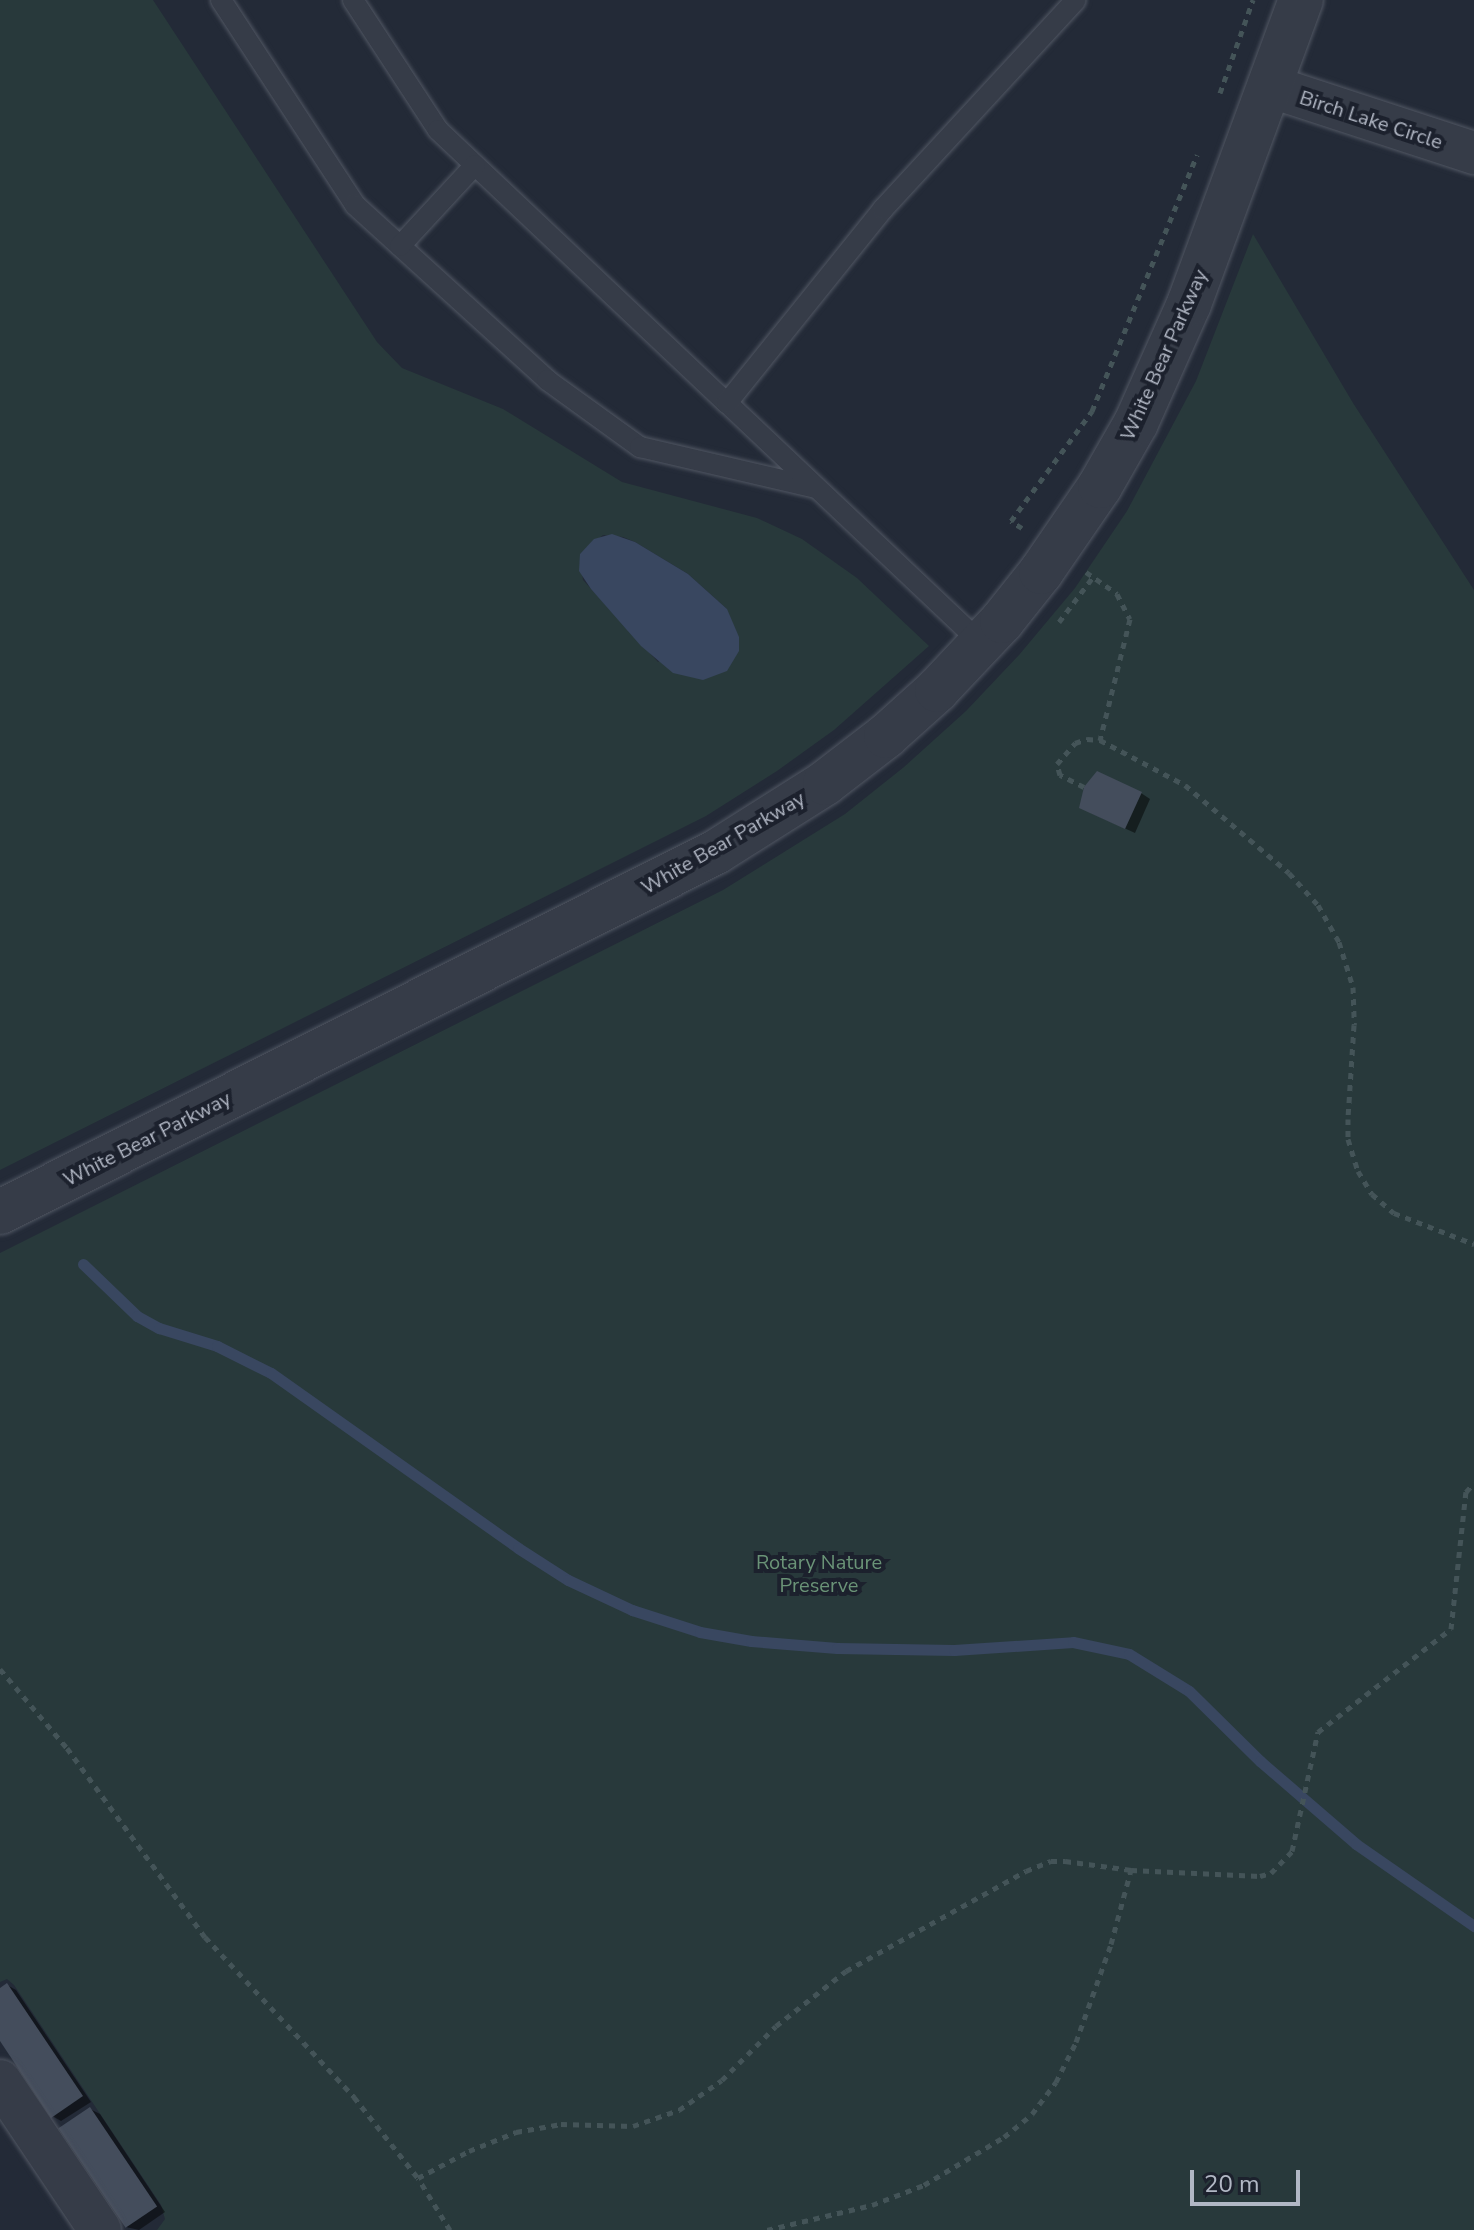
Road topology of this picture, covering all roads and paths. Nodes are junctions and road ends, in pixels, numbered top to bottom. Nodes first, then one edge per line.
1 (221, 0) edge
2 (353, 0) edge
3 (1076, 0) edge
4 (1253, 0) edge
5 (1297, 2) edge
6 (1269, 86) junction
7 (1218, 99) dead end
8 (1203, 142) dead end
9 (1474, 153) edge
10 (475, 165) junction
11 (400, 246) junction
12 (727, 403) junction
13 (816, 488) junction
14 (1011, 521) dead end
15 (1059, 622) dead end
16 (982, 644) junction
17 (1100, 740) junction
18 (1084, 787) dead end
19 (0, 1212) edge
20 (1474, 1244) edge
21 (1474, 1483) edge
22 (0, 1669) edge
23 (1131, 1870) junction
24 (0, 2081) edge
25 (418, 2178) junction
26 (100, 2230) edge
27 (450, 2230) edge
28 (767, 2230) edge

1 - 11 lane
2 - 10 lane
3 - 12 lane
4 - 7 path
5 - 6 street, White Bear Parkway
6 - 9 street, Birch Lake Circle
6 - 16 street, White Bear Parkway
8 - 14 path
10 - 11 lane
10 - 12 lane
11 - 13 lane
12 - 13 lane
13 - 16 lane
15 - 17 path
16 - 19 street, White Bear Parkway
17 - 18 path
17 - 20 path
21 - 23 path
22 - 25 path
23 - 25 path
23 - 28 path
24 - 26 street
25 - 27 path

